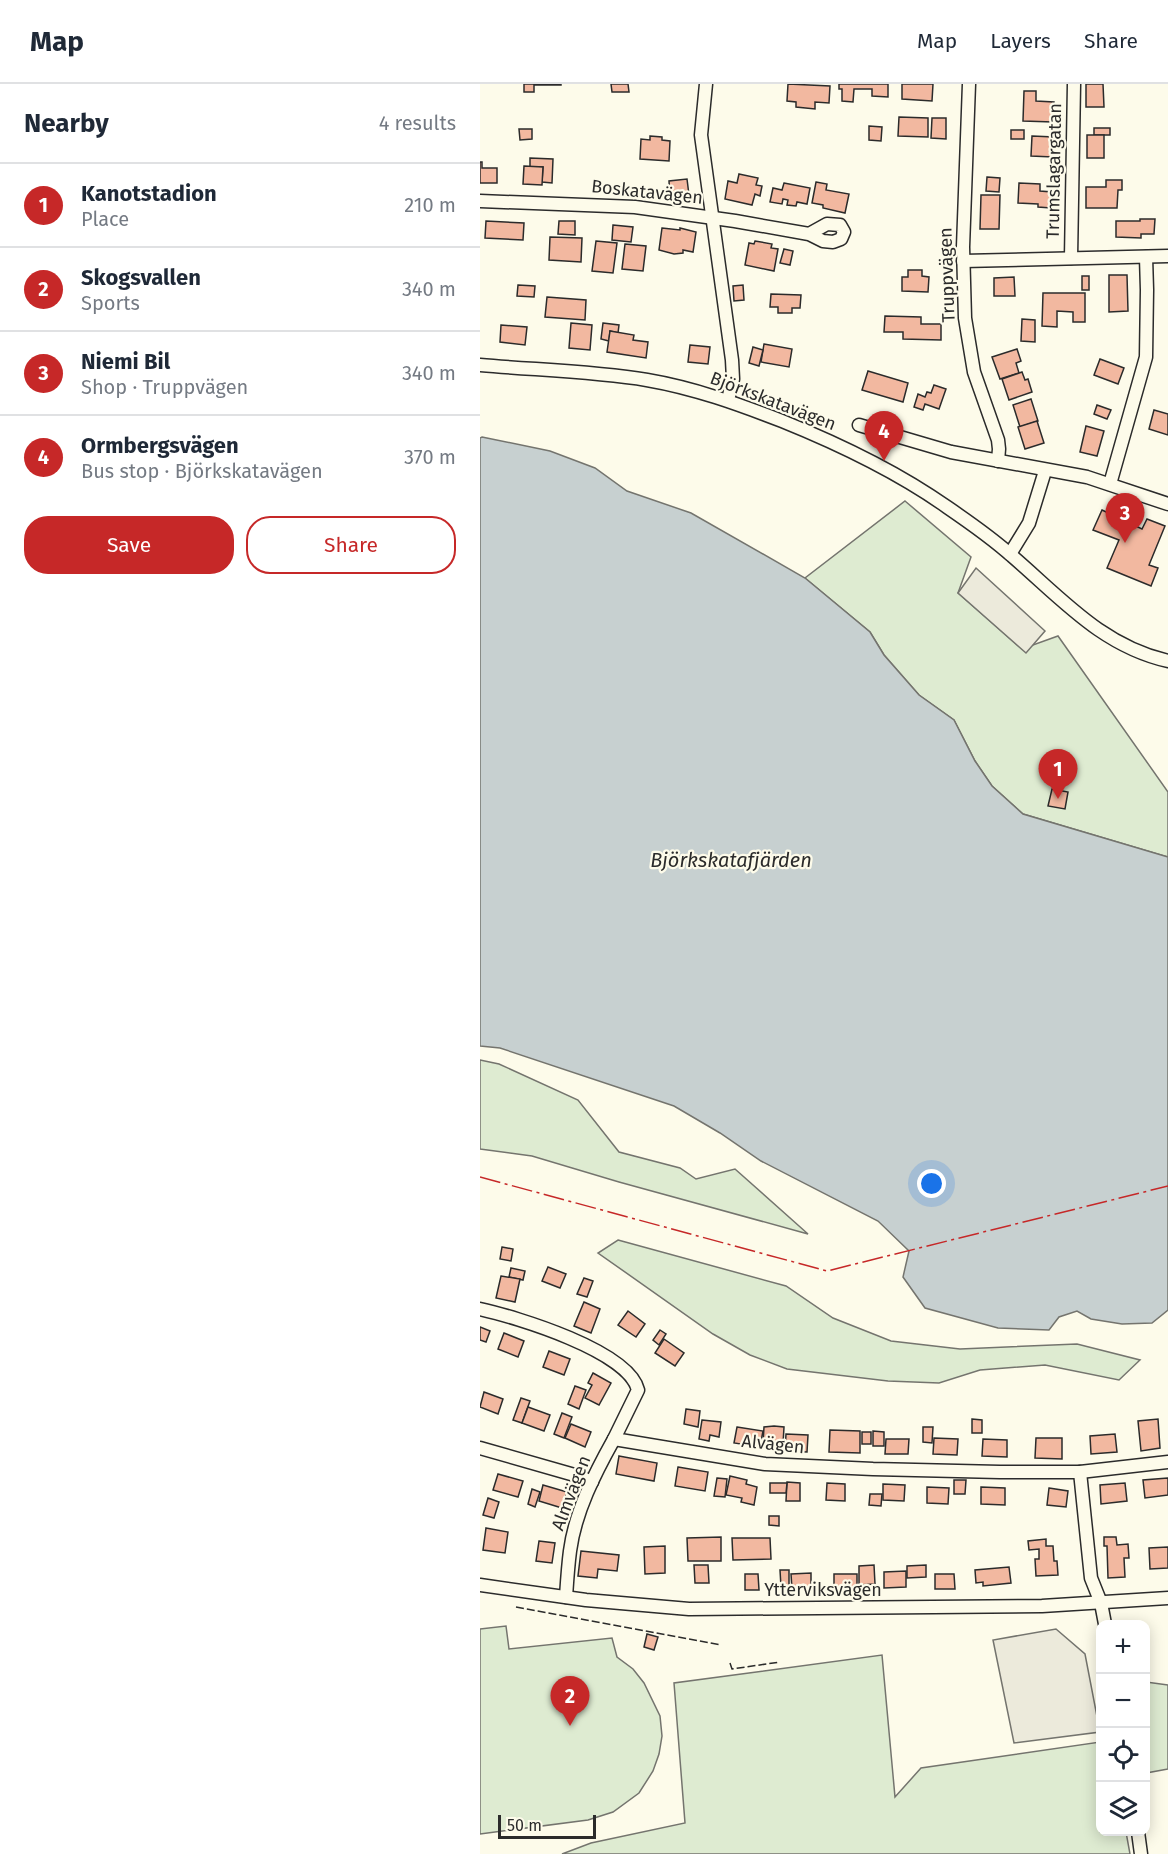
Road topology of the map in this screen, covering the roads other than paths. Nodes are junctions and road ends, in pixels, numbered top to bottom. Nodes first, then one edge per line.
1 (706, 84) edge
2 (969, 84) edge
3 (1074, 84) edge
4 (480, 201) edge
5 (714, 218) junction
6 (809, 234) dead end
7 (1146, 256) junction
8 (1168, 256) edge
9 (1071, 258) junction
10 (963, 261) junction
11 (480, 365) edge
12 (728, 400) junction
13 (859, 425) dead end
14 (998, 461) junction
15 (1045, 471) junction
16 (1110, 484) junction
17 (1168, 504) edge
18 (1010, 554) junction
19 (1168, 661) edge
20 (480, 1309) edge
21 (614, 1439) junction
22 (480, 1448) edge
23 (1168, 1462) edge
24 (1080, 1472) junction
25 (592, 1482) junction
26 (480, 1585) edge
27 (566, 1597) junction
28 (1168, 1598) edge
29 (1101, 1603) junction
30 (1104, 1620) edge
31 (1139, 1836) edge
32 (1141, 1854) edge

1 - 5 street
2 - 10 street, Truppvägen
3 - 9 street, Trumslagargatan
4 - 5 street, Boskatavägen
5 - 6 street, Boskatavägen
5 - 12 street
7 - 8 street, Trumslagargatan
7 - 9 street, Trumslagargatan
7 - 16 street
9 - 10 street, Trumslagargatan
10 - 14 street, Truppvägen
11 - 12 street, Björkskatavägen
12 - 18 street, Björkskatavägen
13 - 14 street
14 - 15 street
15 - 16 street
15 - 18 street
16 - 17 street
18 - 19 street, Björkskatavägen
20 - 21 street
21 - 24 street, Alvägen
21 - 25 street, Almvägen
22 - 25 street
23 - 24 street, Alvägen
24 - 29 street
25 - 27 street, Almvägen
26 - 27 street, Ytterviksvägen
27 - 29 street, Ytterviksvägen
28 - 29 street, Ytterviksvägen
29 - 30 street
31 - 32 street

